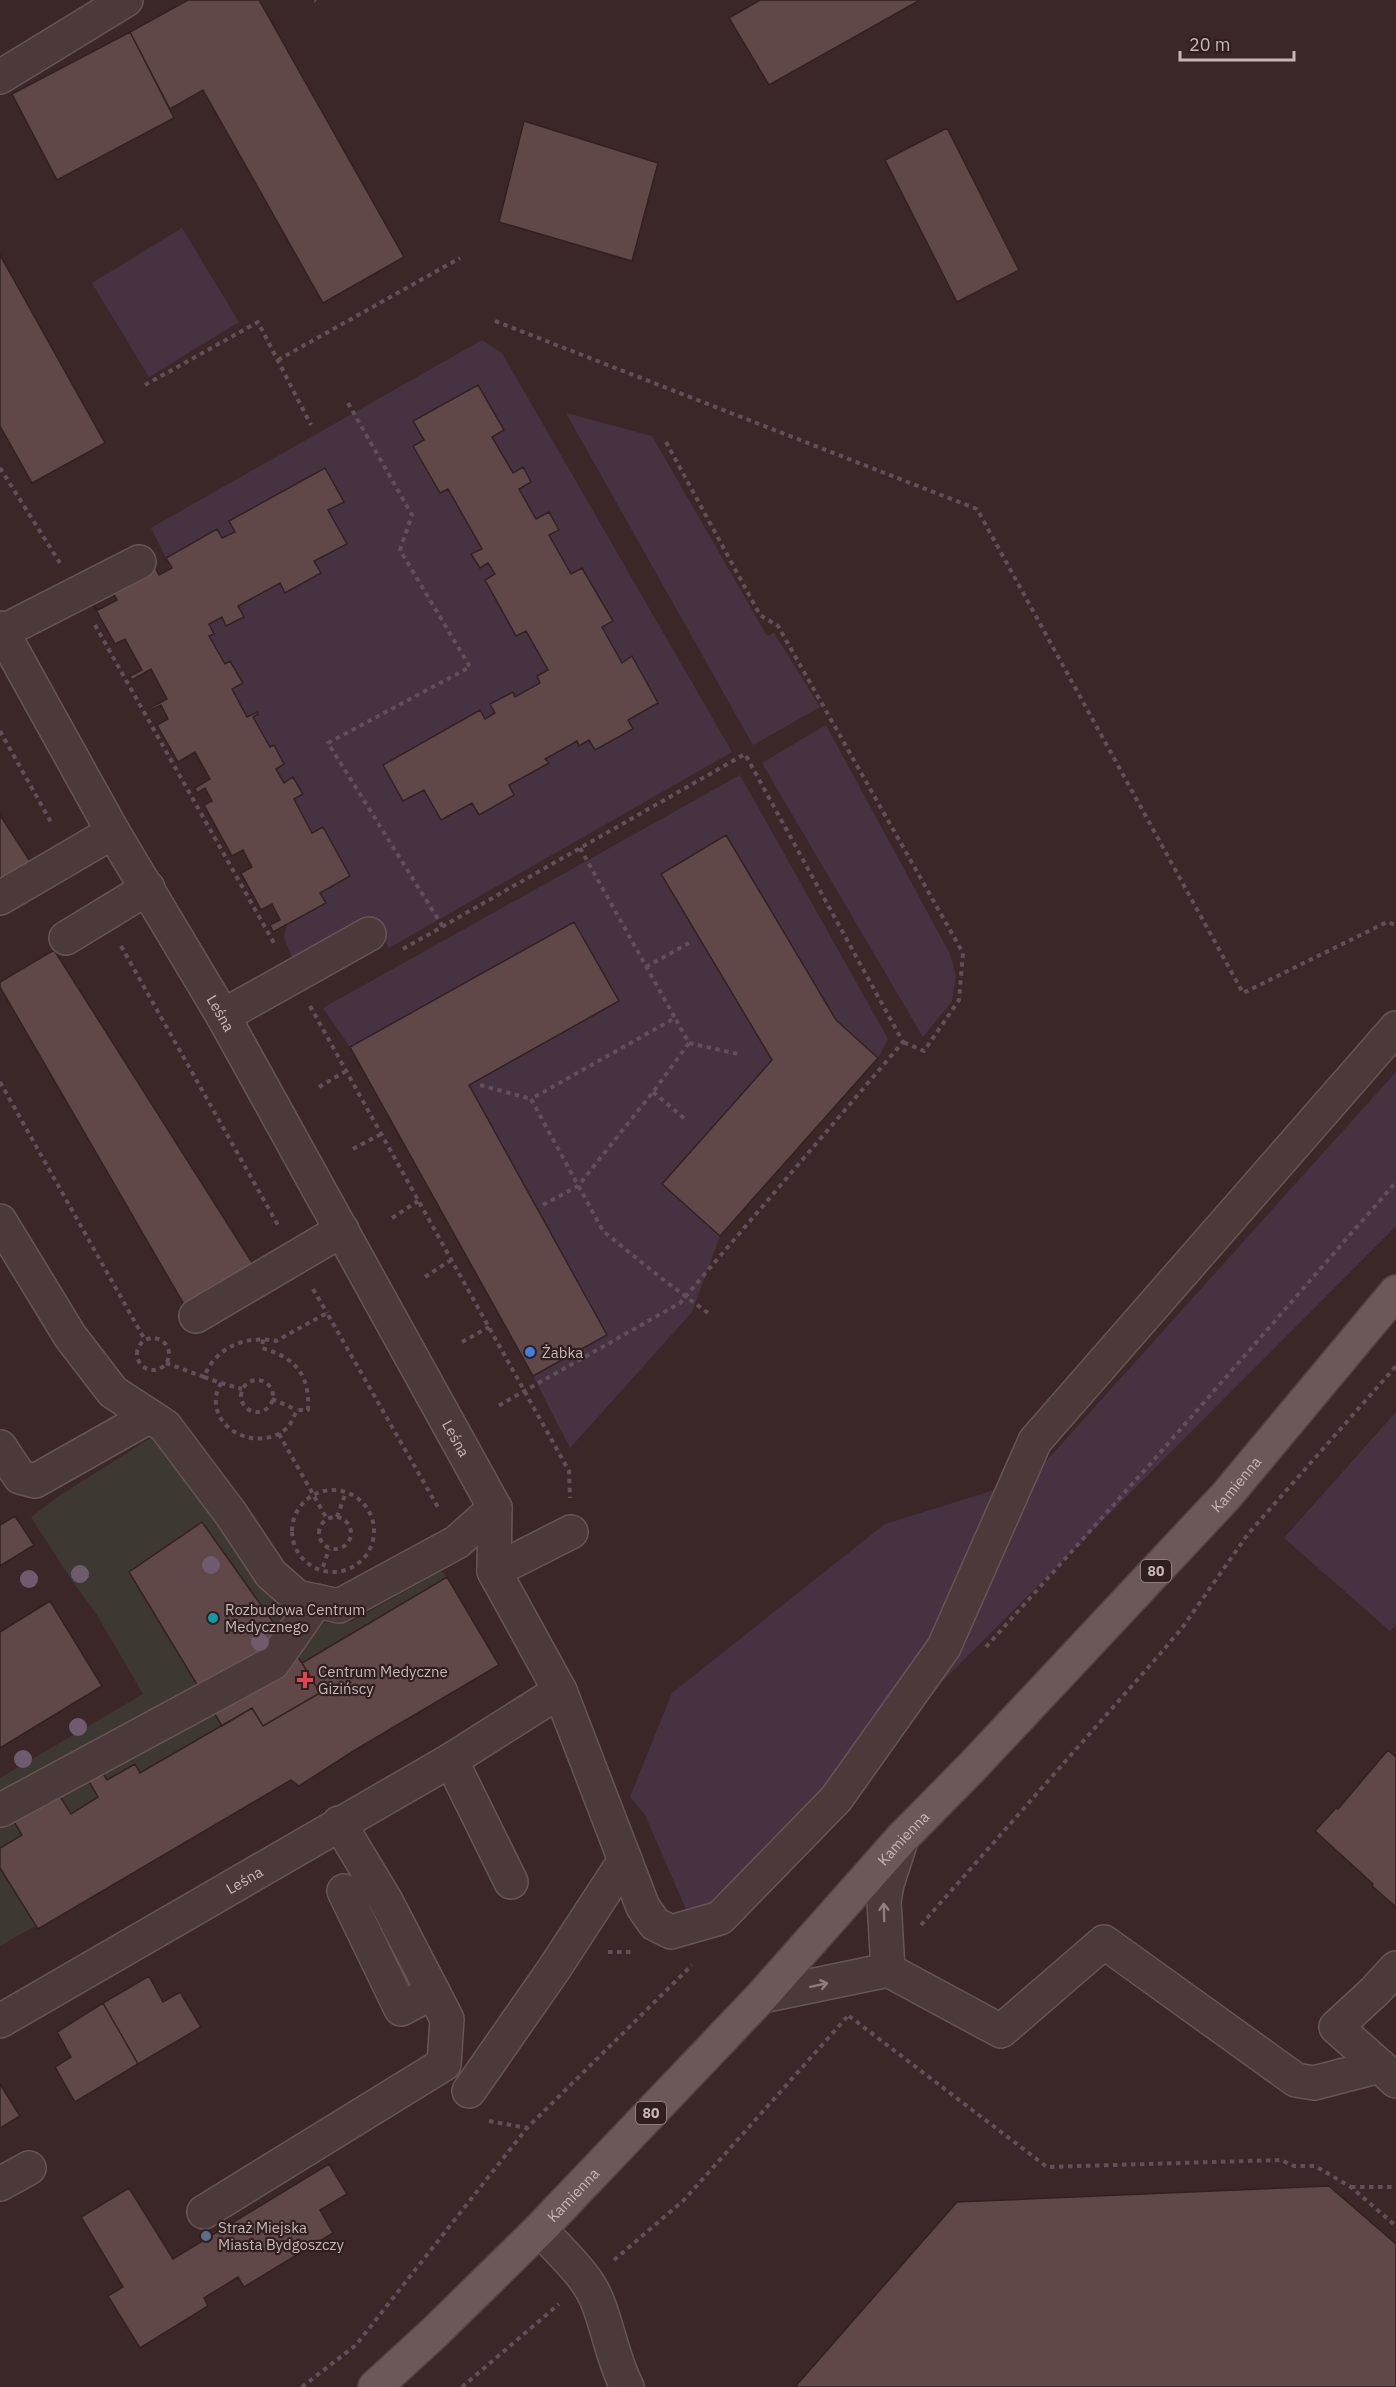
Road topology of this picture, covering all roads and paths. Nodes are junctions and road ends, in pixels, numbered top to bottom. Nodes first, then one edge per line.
1 (126, 0) edge
2 (0, 77) edge
3 (460, 258) dead end
4 (495, 321) dead end
5 (278, 360) junction
6 (145, 385) dead end
7 (348, 403) dead end
8 (311, 425) dead end
9 (666, 442) dead end
10 (139, 562) dead end
11 (1, 630) edge
12 (0, 731) edge
13 (113, 831) junction
14 (580, 848) junction
15 (70, 857) junction
16 (148, 888) junction
17 (0, 898) edge
18 (104, 915) junction
19 (1396, 925) edge
20 (443, 927) junction
21 (369, 934) dead end
22 (66, 938) dead end
23 (689, 943) dead end
24 (395, 954) dead end
25 (646, 967) junction
26 (223, 1016) junction
27 (675, 1018) junction
28 (1396, 1028) edge
29 (903, 1042) junction
30 (689, 1043) junction
31 (738, 1054) dead end
32 (346, 1071) dead end
33 (0, 1082) edge
34 (480, 1085) dead end
35 (319, 1087) dead end
36 (654, 1092) junction
37 (531, 1099) junction
38 (685, 1119) dead end
39 (381, 1134) dead end
40 (353, 1149) dead end
41 (578, 1186) junction
42 (418, 1201) dead end
43 (543, 1206) dead end
44 (392, 1218) dead end
45 (0, 1221) edge
46 (342, 1230) junction
47 (296, 1258) junction
48 (451, 1260) dead end
49 (425, 1277) dead end
50 (1396, 1292) edge
51 (685, 1297) junction
52 (327, 1312) junction
53 (708, 1313) dead end
54 (196, 1316) dead end
55 (489, 1327) dead end
56 (263, 1339) junction
57 (145, 1340) junction
58 (462, 1342) dead end
59 (166, 1363) junction
60 (1396, 1366) edge
61 (204, 1377) junction
62 (221, 1383) junction
63 (242, 1389) junction
64 (272, 1399) junction
65 (498, 1406) dead end
66 (297, 1410) junction
67 (150, 1416) junction
68 (279, 1434) junction
69 (0, 1447) edge
70 (346, 1492) junction
71 (314, 1495) junction
72 (495, 1508) junction
73 (337, 1517) junction
74 (327, 1519) junction
75 (571, 1532) dead end
76 (457, 1542) junction
77 (329, 1549) junction
78 (494, 1571) junction
79 (319, 1586) junction
80 (560, 1691) junction
81 (451, 1760) junction
82 (1, 1810) edge
83 (339, 1823) junction
84 (902, 1838) junction
85 (626, 1860) junction
86 (511, 1882) dead end
87 (344, 1891) dead end
88 (918, 1928) dead end
89 (693, 1964) dead end
90 (1396, 1968) edge
91 (888, 1970) junction
92 (433, 1992) junction
93 (762, 1996) junction
94 (854, 2009) dead end
95 (849, 2015) junction
96 (0, 2020) edge
97 (1388, 2073) edge
98 (469, 2091) joint
99 (527, 2128) junction
100 (29, 2168) dead end
101 (0, 2184) edge
102 (1351, 2187) junction
103 (1396, 2187) edge
104 (204, 2212) dead end
105 (1396, 2226) edge
106 (540, 2229) junction
107 (612, 2263) dead end
108 (562, 2302) dead end
109 (383, 2382) edge
110 (302, 2387) edge
111 (462, 2387) edge
112 (627, 2387) edge

1 - 2 street
3 - 5 path
4 - 19 path
5 - 6 path
5 - 8 path
7 - 20 path
9 - 29 path
10 - 11 street
11 - 13 street, Leśna
12 - 15 path
13 - 15 street
13 - 16 street, Leśna
14 - 20 path
14 - 25 path
14 - 29 path
15 - 17 street
16 - 18 street
16 - 26 street, Leśna
18 - 22 street
18 - 47 path
20 - 24 path
21 - 26 street
23 - 25 path
25 - 27 path
26 - 46 street, Leśna
27 - 30 path
27 - 37 path
28 - 85 street
29 - 51 path
30 - 31 path
30 - 36 path
32 - 35 path
33 - 57 path
34 - 37 path
36 - 38 path
36 - 41 path
37 - 41 path
39 - 40 path
41 - 43 path
41 - 51 path
42 - 44 path
45 - 67 street
46 - 47 street
46 - 72 street, Leśna
47 - 52 path
47 - 54 street
48 - 49 path
50 - 84 main road, Kamienna / 80
51 - 53 path
51 - 65 path
52 - 56 path
52 - 76 path
55 - 58 path
56 - 61 path
56 - 66 path
57 - 59 path
57 - 59 path
59 - 61 path
60 - 88 path
61 - 62 path
62 - 63 path
62 - 68 path
63 - 64 path
63 - 64 path
64 - 66 path
66 - 68 path
67 - 69 street
67 - 79 street
68 - 71 path
70 - 71 path
70 - 73 path
70 - 79 path
71 - 74 path
71 - 79 path
72 - 76 street
72 - 78 street, Leśna
73 - 74 path
73 - 77 path
74 - 77 path
75 - 78 street
76 - 79 street
77 - 79 path
78 - 80 street, Leśna
79 - 82 street
80 - 81 street, Leśna
80 - 85 street
81 - 83 street, Leśna
81 - 86 street
83 - 92 street
83 - 96 street, Leśna
91 -> 84 street
84 - 93 main road, Kamienna / 80
85 - 98 street
87 - 92 street
89 - 99 path
90 - 97 street
93 -> 91 street
91 - 97 street
92 - 104 street
93 - 106 main road, Kamienna / 80
94 - 95 path
95 - 102 path
95 - 107 path
98 - 99 path
99 - 110 path
100 - 101 street
102 - 103 path
102 - 105 path
106 - 109 main road, Kamienna / 80
106 - 112 street
108 - 111 path

